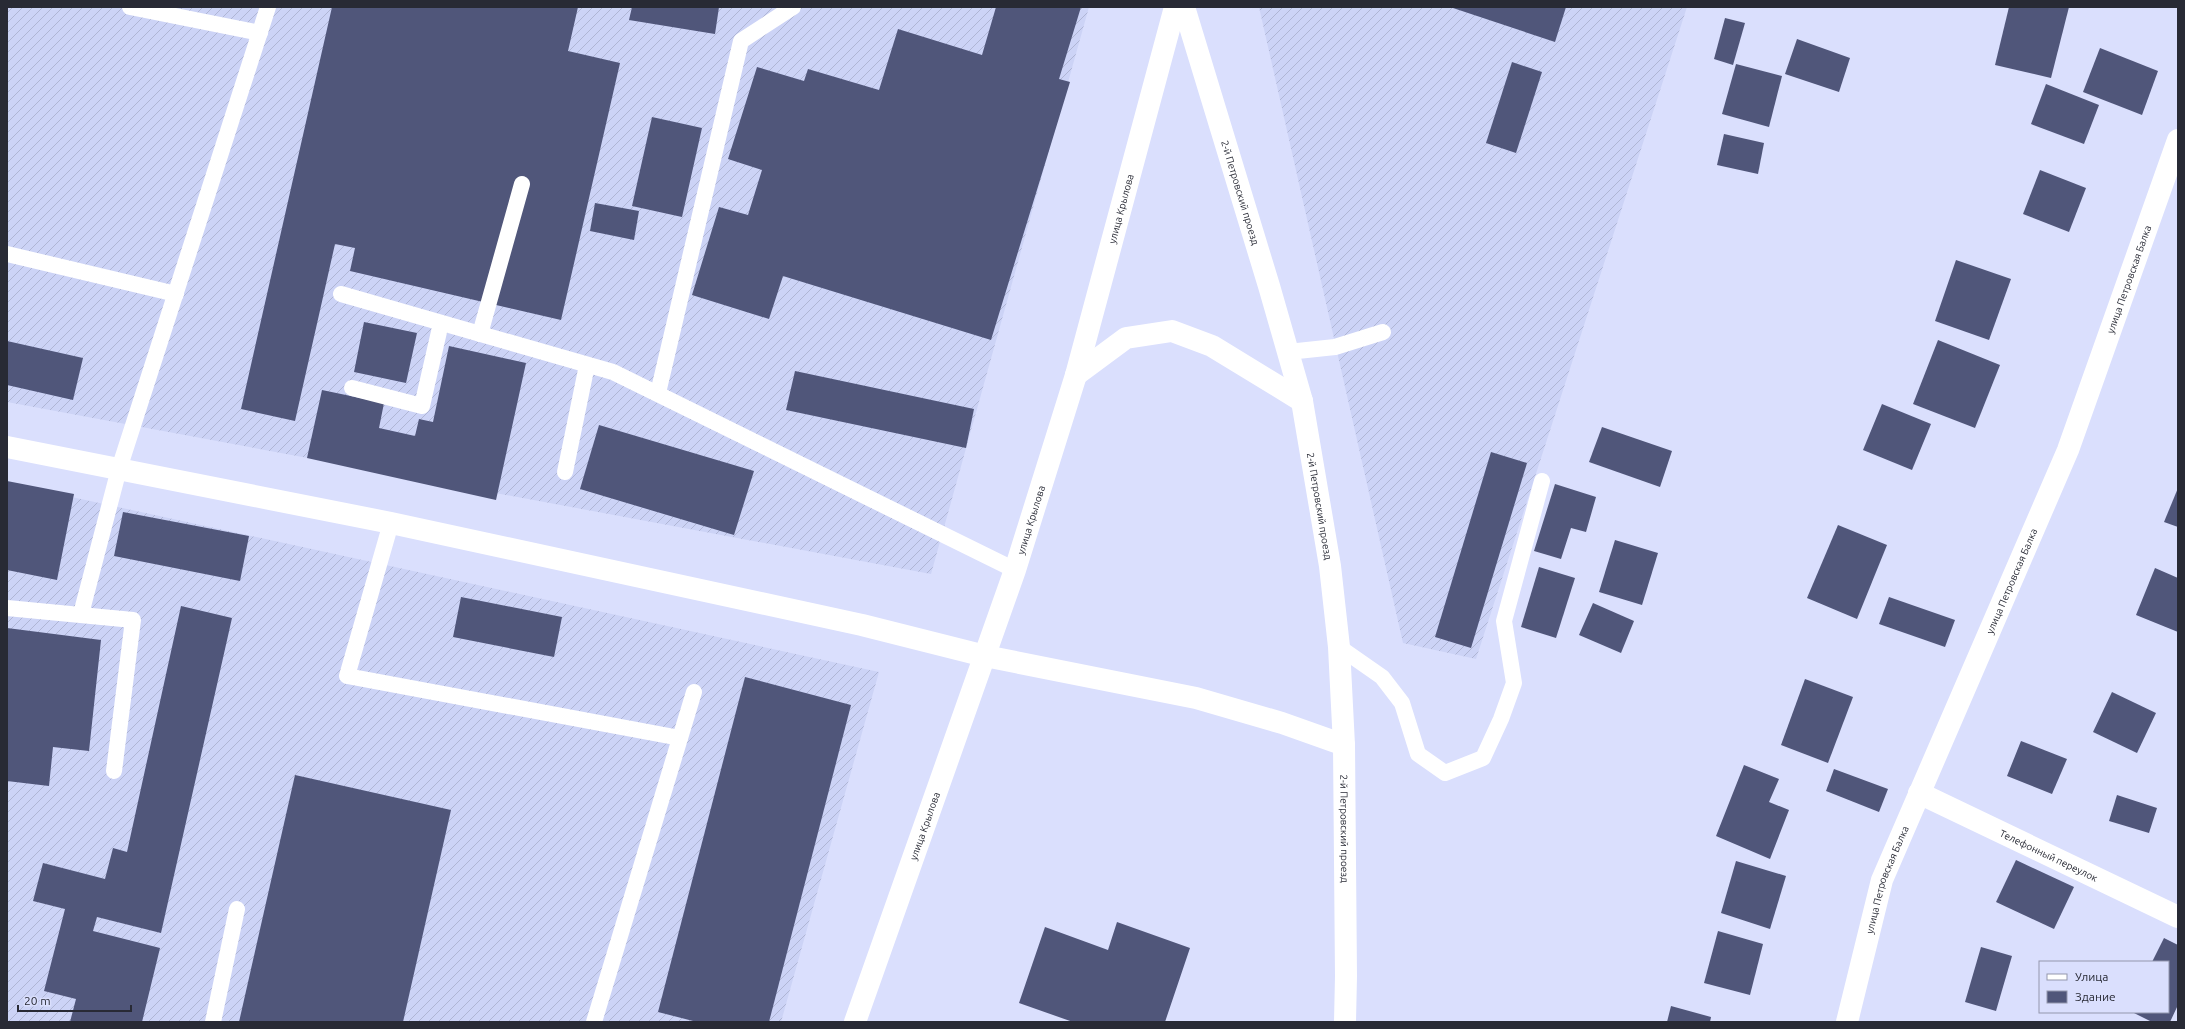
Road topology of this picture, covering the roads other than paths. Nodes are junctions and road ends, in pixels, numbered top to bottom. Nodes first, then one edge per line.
1 (130, 7) edge
2 (268, 7) edge
3 (793, 7) edge
4 (1174, 7) edge
5 (1184, 7) edge
6 (260, 33) junction
7 (2178, 140) edge
8 (522, 184) dead end
9 (7, 254) edge
10 (176, 294) junction
11 (341, 294) dead end
12 (441, 323) junction
13 (1382, 332) dead end
14 (480, 334) junction
15 (1288, 352) junction
16 (587, 365) junction
17 (1076, 375) junction
18 (352, 388) dead end
19 (658, 394) junction
20 (1302, 401) junction
21 (7, 447) edge
22 (119, 469) junction
23 (565, 472) dead end
24 (1542, 482) dead end
25 (391, 523) junction
26 (1015, 570) junction
27 (7, 608) edge
28 (81, 614) junction
29 (1339, 647) junction
30 (985, 656) junction
31 (694, 692) dead end
32 (680, 738) junction
33 (1344, 744) junction
34 (114, 771) dead end
35 (1919, 793) junction
36 (237, 909) dead end
37 (2178, 917) edge
38 (213, 1022) edge
39 (594, 1022) edge
40 (855, 1022) edge
41 (1345, 1022) edge
42 (1847, 1022) edge

1 - 6 lane
2 - 6 lane
3 - 19 lane
4 - 17 street, улица Крылова
5 - 15 street, 2-й Петровский проезд
6 - 10 lane
7 - 35 street, улица Петровская Балка
8 - 14 lane
9 - 10 lane
10 - 22 lane
11 - 12 lane
12 - 14 lane
12 - 18 lane
13 - 15 lane
14 - 16 lane
15 - 20 street, 2-й Петровский проезд
16 - 19 lane
16 - 23 lane
17 - 20 street
17 - 26 street, улица Крылова
19 - 26 lane
20 - 29 street, 2-й Петровский проезд
21 - 22 street
22 - 25 street
22 - 28 lane
24 - 29 lane
25 - 30 street
25 - 32 lane
26 - 30 street, улица Крылова
27 - 28 lane
28 - 34 lane
29 - 33 street, 2-й Петровский проезд
30 - 33 street
30 - 40 street, улица Крылова
31 - 32 lane
32 - 39 lane
33 - 41 street, 2-й Петровский проезд
35 - 37 street, Телефонный переулок
35 - 42 street, улица Петровская Балка
36 - 38 lane

